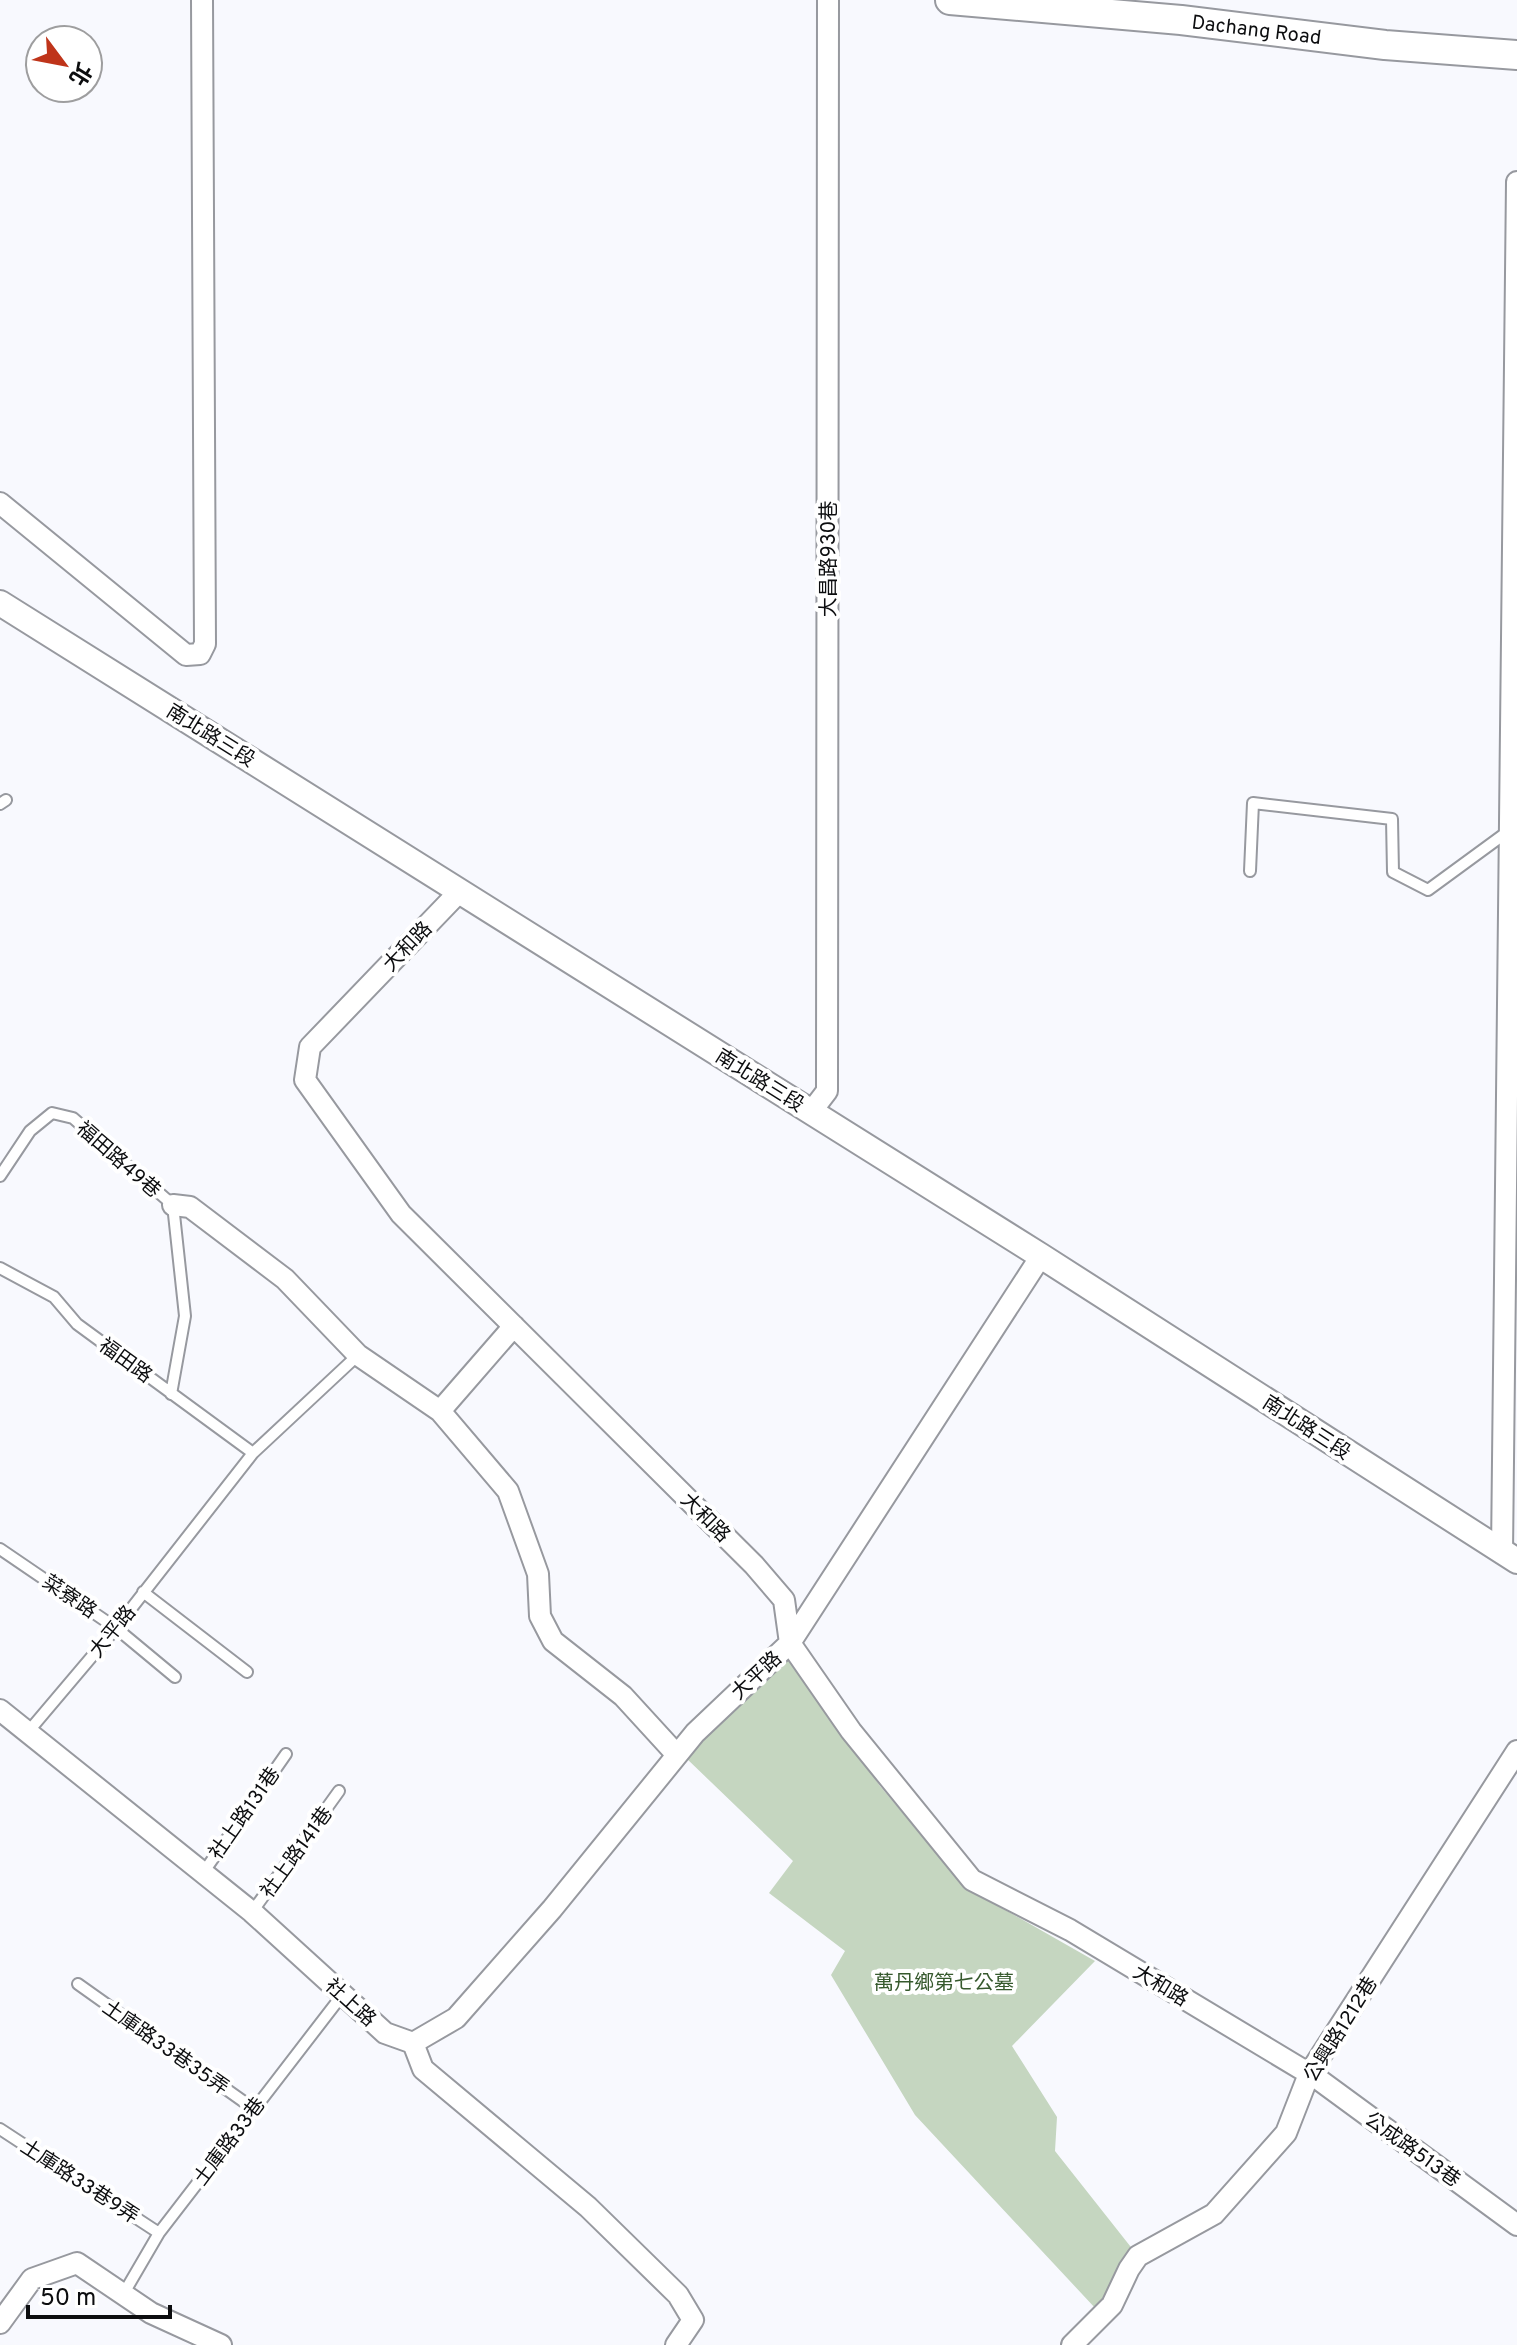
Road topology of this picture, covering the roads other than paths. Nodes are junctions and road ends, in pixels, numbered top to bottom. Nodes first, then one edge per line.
1 (202, 0) edge
2 (828, 0) edge
3 (950, 0) edge
4 (1517, 55) edge
5 (1517, 182) edge
6 (0, 503) edge
7 (1515, 581) edge
8 (0, 603) edge
9 (1513, 828) edge
10 (1250, 871) dead end
11 (460, 891) junction
12 (811, 1112) junction
13 (0, 1176) edge
14 (173, 1205) junction
15 (1041, 1256) junction
16 (0, 1268) edge
17 (514, 1326) junction
18 (358, 1355) junction
19 (171, 1394) junction
20 (440, 1411) junction
21 (253, 1453) junction
22 (0, 1549) edge
23 (1509, 1557) edge
24 (143, 1592) junction
25 (116, 1628) junction
26 (790, 1643) junction
27 (247, 1672) dead end
28 (175, 1677) dead end
29 (0, 1710) edge
30 (28, 1732) junction
31 (1517, 1751) edge
32 (286, 1754) dead end
33 (677, 1755) junction
34 (339, 1791) dead end
35 (203, 1873) junction
36 (252, 1912) junction
37 (78, 1984) dead end
38 (343, 1994) junction
39 (413, 2043) junction
40 (1309, 2074) junction
41 (254, 2109) junction
42 (0, 2129) edge
43 (1517, 2225) edge
44 (159, 2233) junction
45 (124, 2293) junction
46 (0, 2323) edge
47 (221, 2345) edge
48 (676, 2345) edge
49 (1072, 2345) edge

1 - 6 street
2 - 12 street, 大昌路930巷
3 - 4 main road, Dachang Road
5 - 7 street
7 - 9 street
8 - 11 street, 南北路三段
9 - 10 lane
9 - 23 street
11 - 12 street, 南北路三段
11 - 17 street, 大和路
12 - 15 street, 南北路三段
13 - 14 lane, 福田路49巷
14 - 18 street
14 - 19 lane, 福田路49巷
15 - 23 street, 南北路三段
15 - 26 street, 大平路
16 - 19 lane, 福田路
17 - 20 street
17 - 26 street, 大和路
18 - 20 street
18 - 21 lane, 大平路
19 - 21 lane, 福田路
20 - 33 street
21 - 24 lane, 大平路
22 - 25 lane, 菜寮路
24 - 25 lane, 大平路
24 - 27 lane
25 - 28 lane, 菜寮路
25 - 30 lane, 大平路
26 - 33 street, 大平路
26 - 40 street, 大和路
29 - 30 street, 社上路
30 - 35 street, 社上路
31 - 40 street, 公興路1212巷
32 - 35 lane, 社上路131巷
33 - 39 street, 大平路
34 - 36 lane, 社上路141巷
35 - 36 street, 社上路
36 - 38 street, 社上路
37 - 41 lane, 土庫路33巷35弄
38 - 39 street, 社上路
38 - 41 lane, 土庫路33巷
39 - 48 street
40 - 43 street, 公成路513巷
40 - 49 street, 公興路1212巷
41 - 44 lane, 土庫路33巷
42 - 44 lane, 土庫路33巷9弄
44 - 45 lane, 土庫路33巷
45 - 46 street
45 - 47 street

